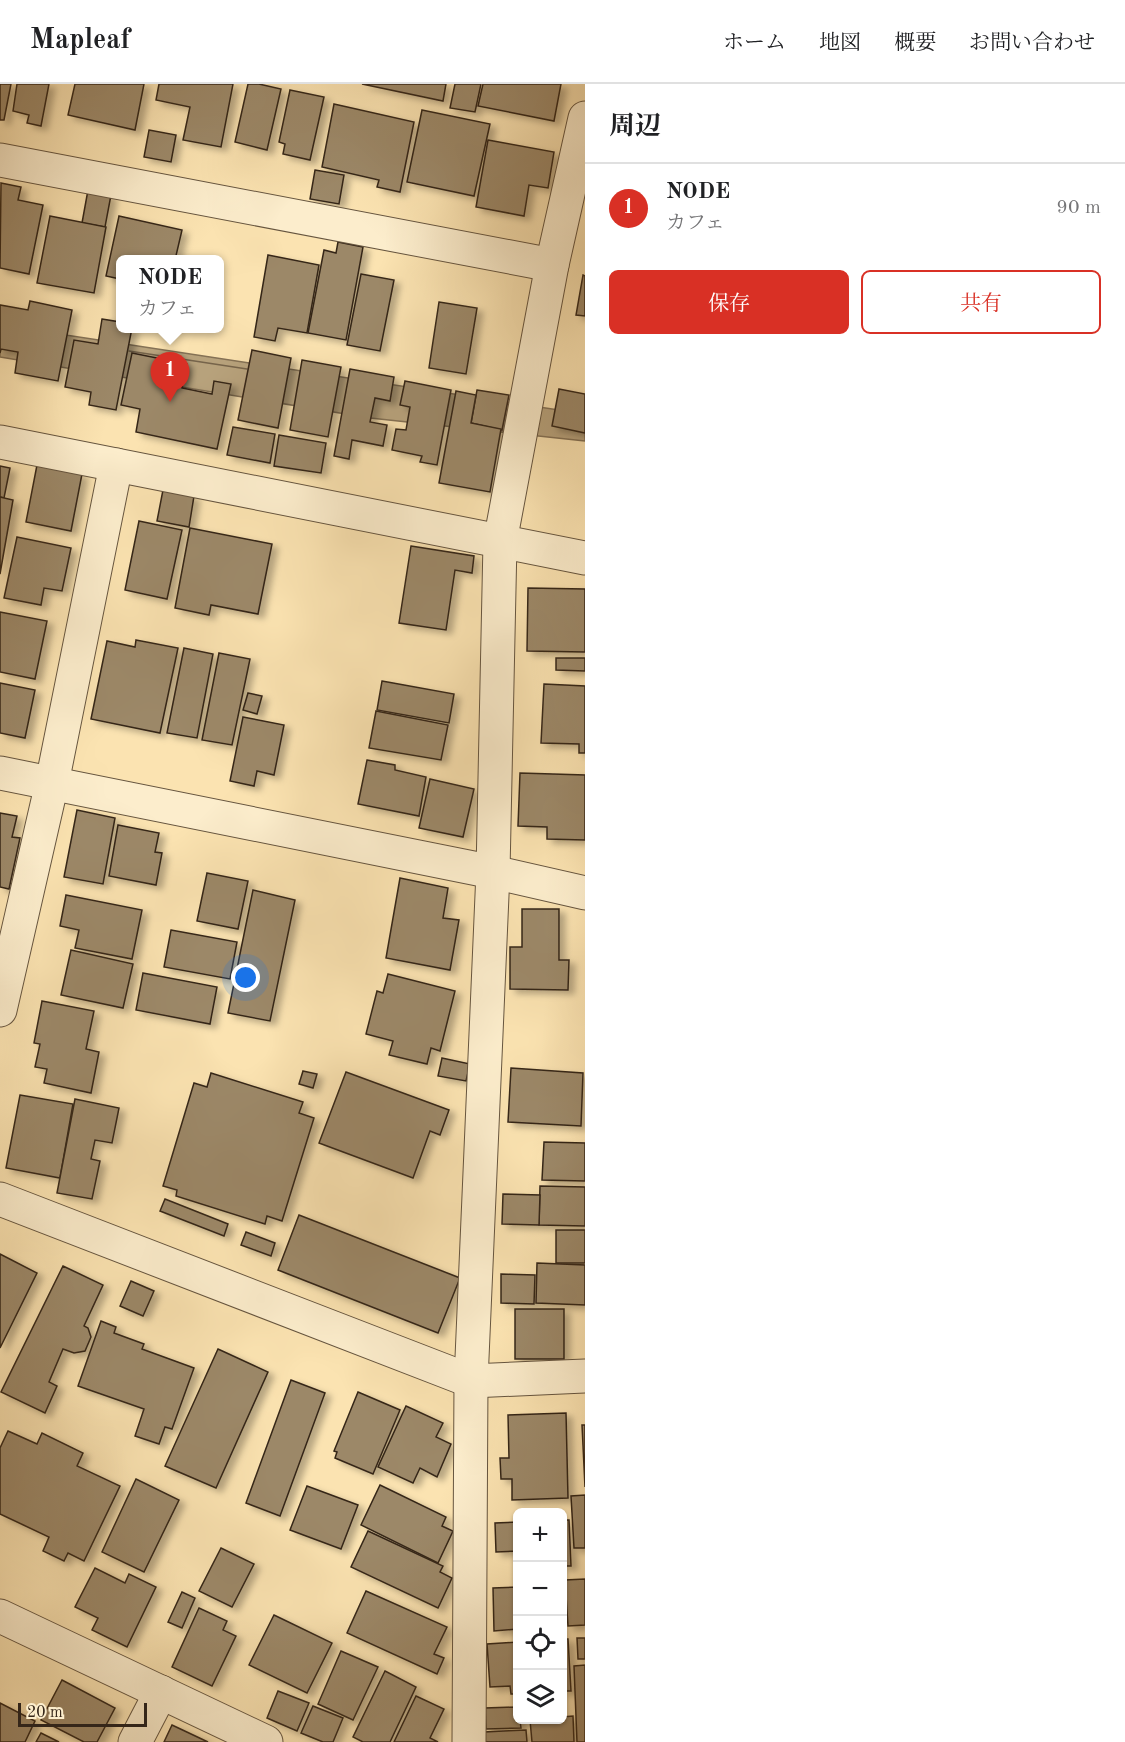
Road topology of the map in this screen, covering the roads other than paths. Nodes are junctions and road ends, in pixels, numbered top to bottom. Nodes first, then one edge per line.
1 (585, 118) edge
2 (0, 160) edge
3 (552, 265) junction
4 (0, 442) edge
5 (116, 465) junction
6 (500, 542) junction
7 (585, 558) edge
8 (0, 773) edge
9 (52, 783) junction
10 (492, 872) junction
11 (585, 892) edge
12 (0, 1010) edge
13 (0, 1199) edge
14 (585, 1376) edge
15 (471, 1381) junction
16 (0, 1616) edge
17 (161, 1692) junction
18 (135, 1742) edge
19 (266, 1742) edge
20 (469, 1742) edge

1 - 3 street
2 - 3 street
3 - 6 street
4 - 5 street
5 - 6 street
5 - 9 street
6 - 7 street
6 - 10 street
8 - 9 street
9 - 10 street
9 - 12 street
10 - 11 street
10 - 15 street
13 - 15 street
14 - 15 street
15 - 20 street
16 - 17 street
17 - 18 street
17 - 19 street

